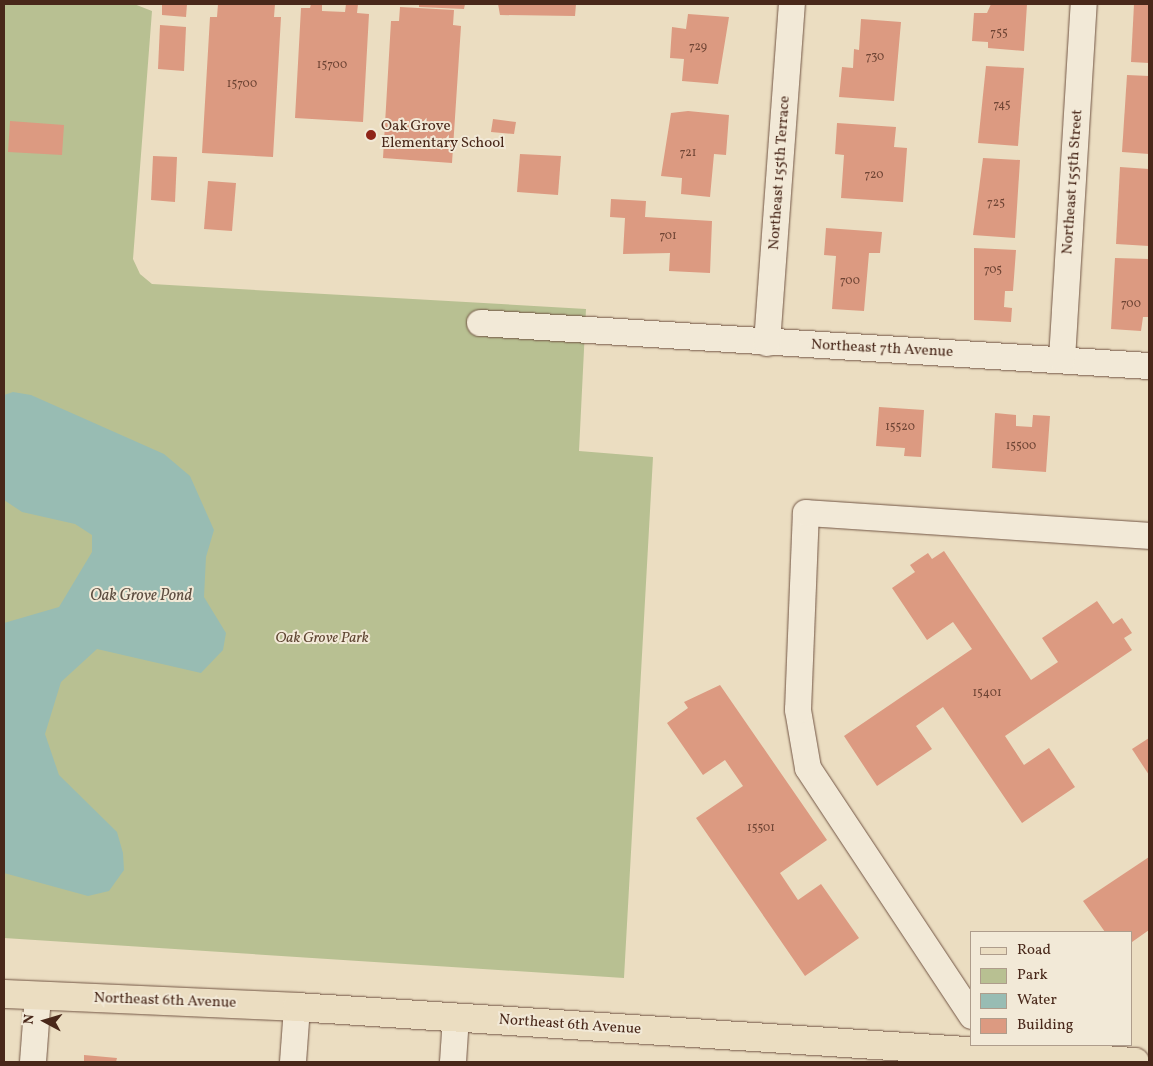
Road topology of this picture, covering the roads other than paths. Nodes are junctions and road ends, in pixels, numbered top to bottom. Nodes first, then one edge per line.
1 (792, 4) edge
2 (1084, 4) edge
3 (480, 323) dead end
4 (768, 343) junction
5 (1062, 359) junction
6 (1149, 366) edge
7 (1149, 536) edge
8 (4, 994) edge
9 (38, 996) junction
10 (297, 1007) junction
11 (970, 1013) edge
12 (456, 1017) junction
13 (992, 1049) edge
14 (856, 1053) edge
15 (923, 1055) edge
16 (33, 1062) edge
17 (293, 1062) edge
18 (453, 1062) edge
19 (1135, 1062) edge

1 - 4 street, Northeast 155th Terrace
2 - 5 street, Northeast 155th Street
3 - 4 street, Northeast 7th Avenue
4 - 5 street, Northeast 7th Avenue
5 - 6 street, Northeast 7th Avenue
7 - 11 street
8 - 9 main road, Northeast 6th Avenue
9 - 10 main road, Northeast 6th Avenue
9 - 16 street
10 - 12 main road, Northeast 6th Avenue
10 - 17 street
12 - 14 main road, Northeast 6th Avenue
12 - 18 street
13 - 15 main road, Northeast 6th Avenue
13 - 19 main road, Northeast 6th Avenue
14 - 15 main road, Northeast 6th Avenue

